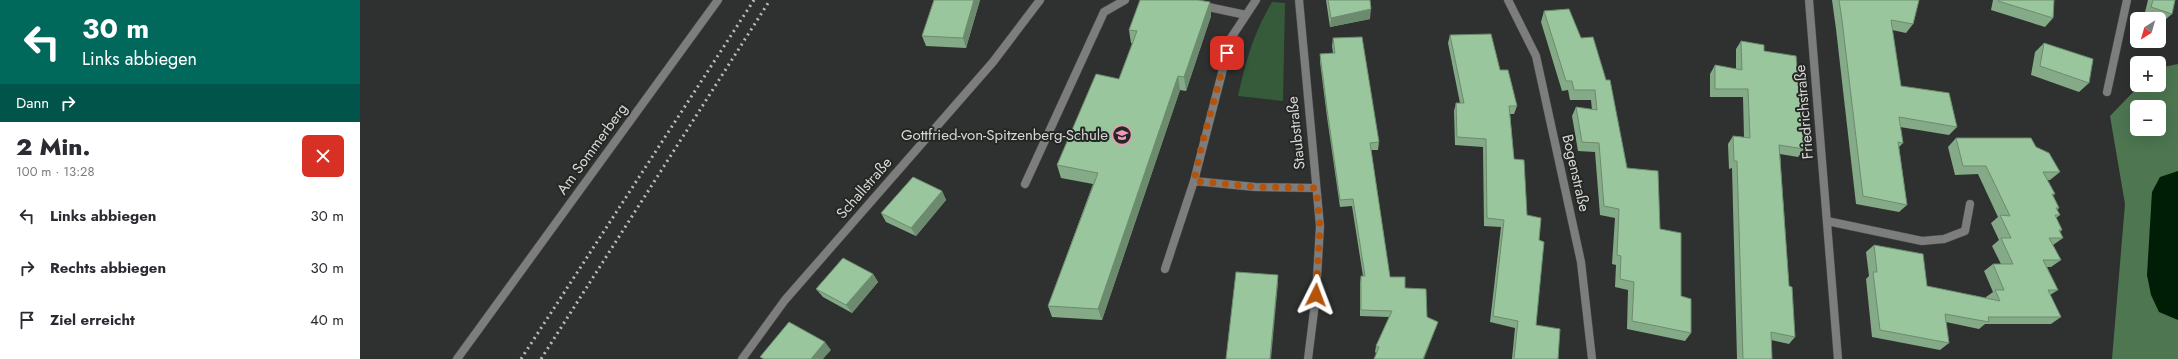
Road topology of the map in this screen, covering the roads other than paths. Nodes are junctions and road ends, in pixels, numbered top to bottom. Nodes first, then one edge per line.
1 (718, 0) edge
2 (1040, 0) edge
3 (1125, 0) edge
4 (1256, 0) edge
5 (1299, 0) edge
6 (1509, 0) edge
7 (1809, 0) edge
8 (2127, 0) edge
9 (1188, 3) edge
10 (1246, 15) junction
11 (2107, 92) dead end
12 (1194, 181) junction
13 (1025, 184) dead end
14 (1316, 188) junction
15 (1970, 204) dead end
16 (1827, 221) junction
17 (1165, 269) dead end
18 (457, 359) edge
19 (742, 359) edge
20 (1308, 359) edge
21 (1592, 359) edge
22 (1838, 359) edge

1 - 18 street, Am Sommerberg
2 - 19 street, Schallstraße
3 - 13 street
4 - 10 street
5 - 14 street, Staubstraße
6 - 21 street, Bogenstraße
7 - 16 street, Friedrichstraße
8 - 11 street
9 - 10 street
10 - 12 street
12 - 14 street
12 - 17 street
14 - 20 street, Staubstraße
15 - 16 street
16 - 22 street, Friedrichstraße

